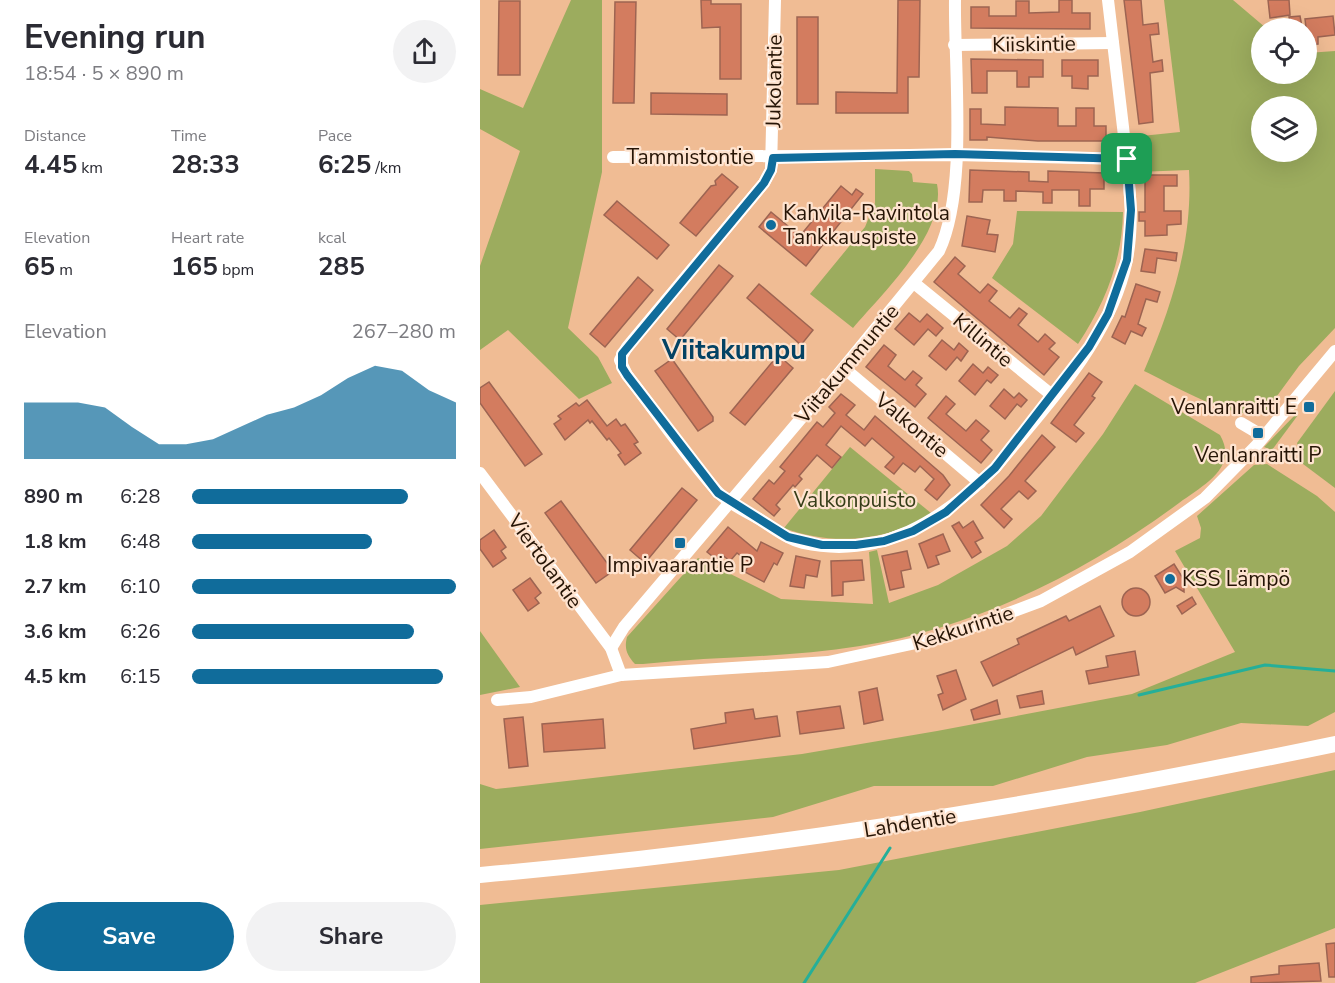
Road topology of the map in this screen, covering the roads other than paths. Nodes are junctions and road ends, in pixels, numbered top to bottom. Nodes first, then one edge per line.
1 (775, 0) edge
2 (954, 0) edge
3 (1108, 0) edge
4 (1113, 43) junction
5 (954, 45) junction
6 (955, 154) junction
7 (613, 157) dead end
8 (773, 158) junction
9 (1127, 159) junction
10 (914, 283) junction
11 (1335, 351) edge
12 (844, 368) junction
13 (1053, 396) junction
14 (1241, 423) dead end
15 (1263, 436) junction
16 (480, 473) edge
17 (981, 483) junction
18 (730, 502) junction
19 (611, 648) junction
20 (621, 675) junction
21 (497, 700) dead end
22 (1335, 744) edge
23 (480, 875) edge

1 - 8 street, Jukolantie
2 - 5 street, Viitakummuntie
3 - 4 street
4 - 5 street, Kiiskintie
4 - 9 street
5 - 6 street, Viitakummuntie
6 - 8 street, Tammistontie
6 - 9 street, Tammistontie
6 - 10 street, Viitakummuntie
7 - 8 street, Tammistontie
8 - 18 street, Jukolantie
9 - 13 street
10 - 12 street, Viitakummuntie
10 - 13 street, Killintie
11 - 15 street, Kekkurintie
12 - 17 street, Valkontie
12 - 18 street, Viitakummuntie
13 - 17 street
14 - 15 street
15 - 20 street, Kekkurintie
16 - 19 street, Viertolantie
17 - 18 street
18 - 19 street, Viitakummuntie
19 - 20 street
20 - 21 street, Kekkurintie
22 - 23 highway, Lahdentie

